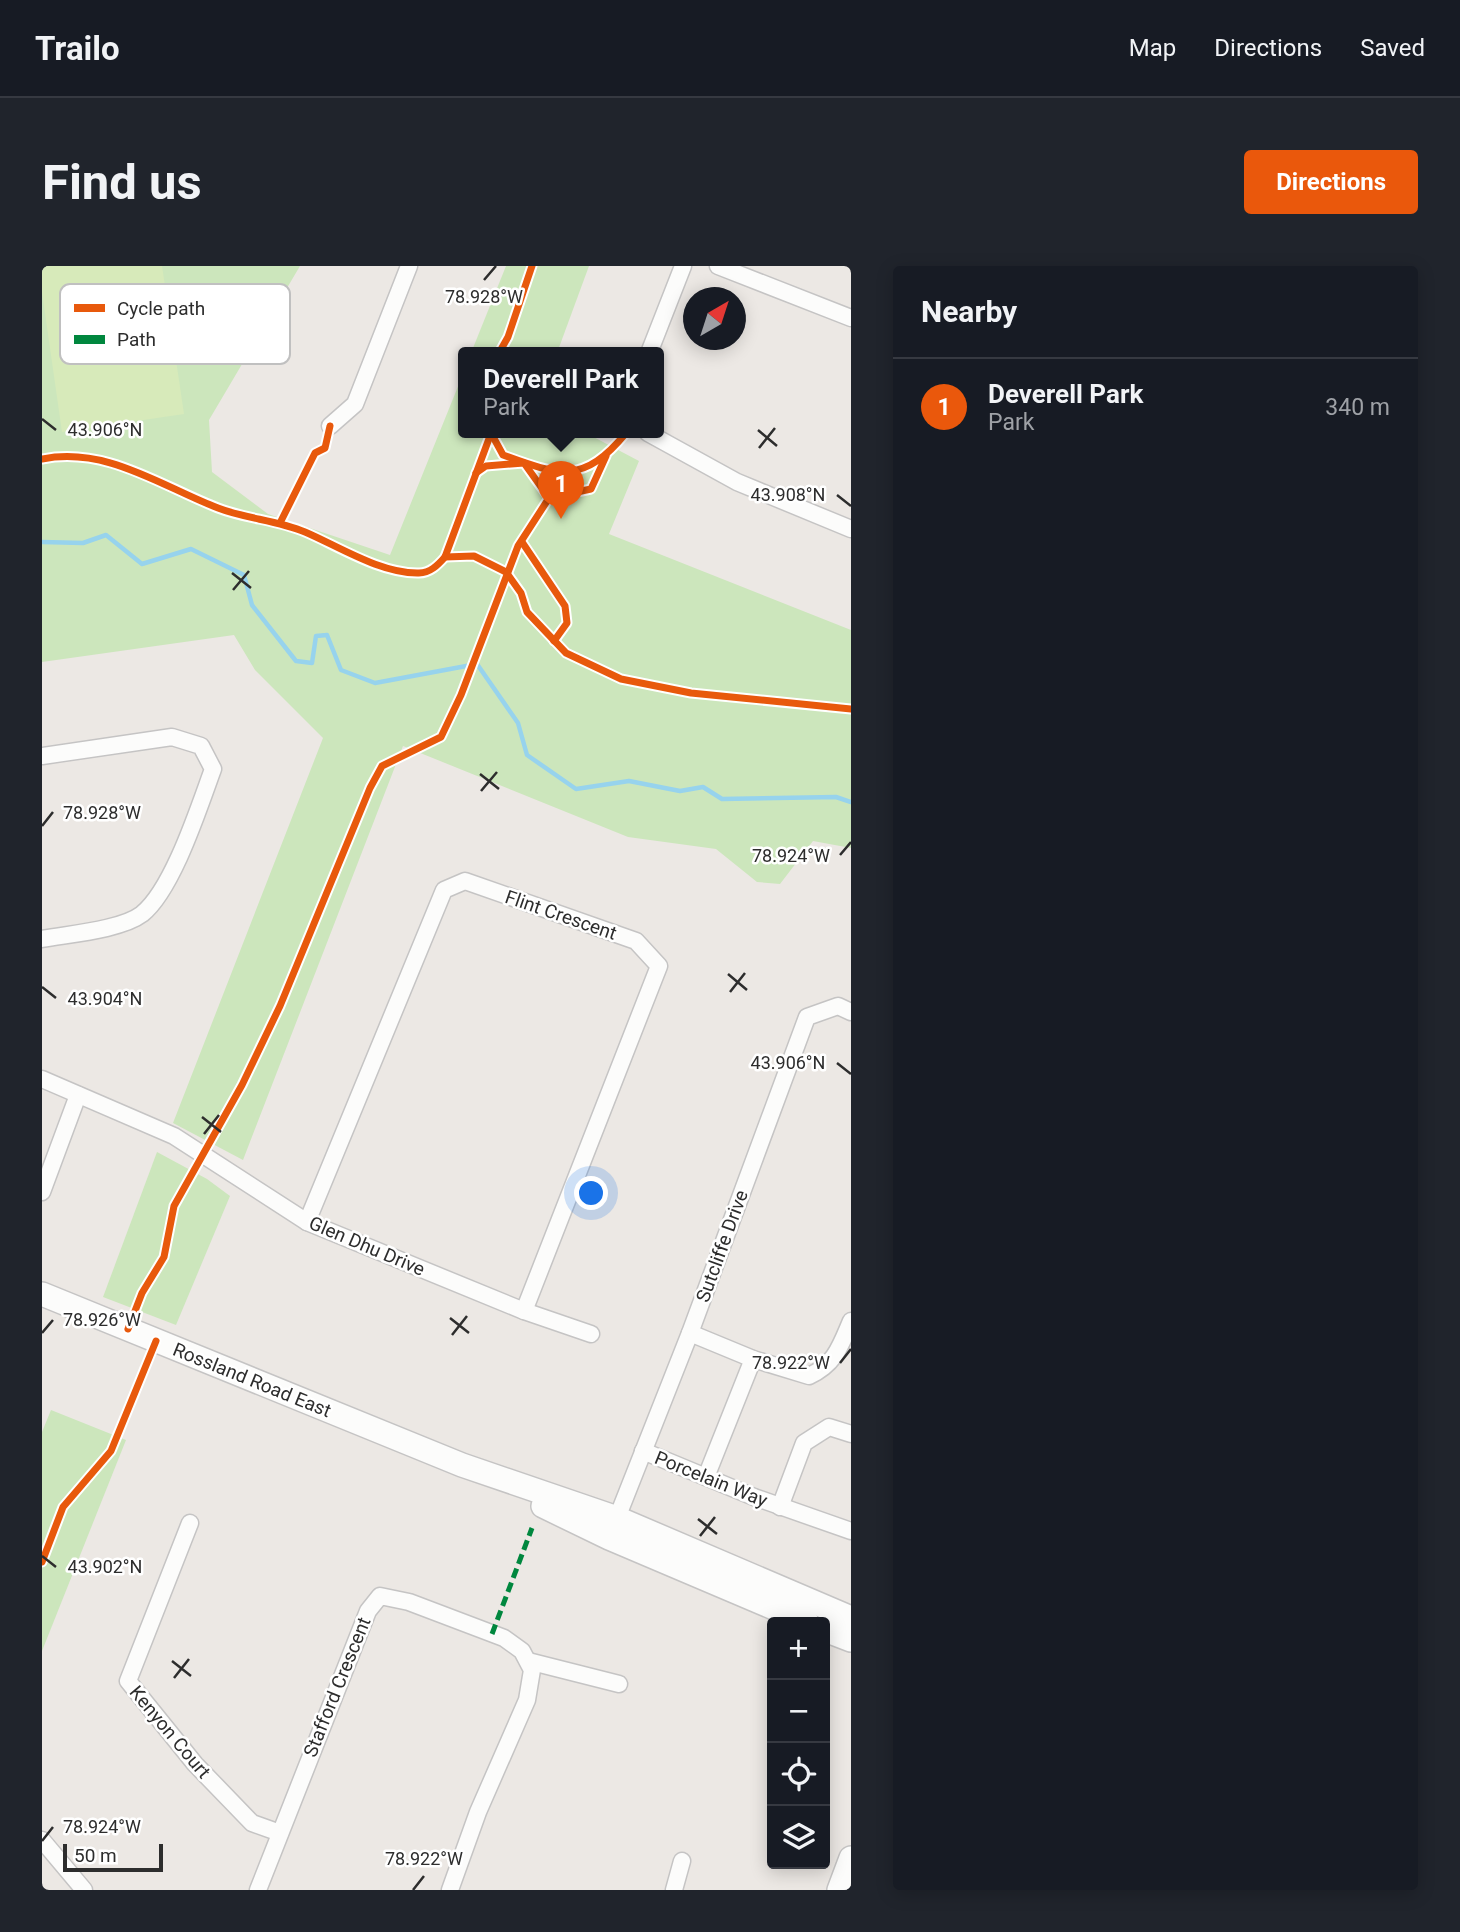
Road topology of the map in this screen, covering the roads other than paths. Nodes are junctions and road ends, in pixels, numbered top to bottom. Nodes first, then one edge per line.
1 (409, 266) edge
2 (683, 266) edge
3 (718, 266) edge
4 (851, 318) edge
5 (651, 347) edge
6 (330, 426) dead end
7 (657, 438) edge
8 (851, 529) edge
9 (42, 756) edge
10 (42, 939) edge
11 (851, 1012) edge
12 (42, 1079) edge
13 (78, 1095) junction
14 (42, 1192) edge
15 (307, 1222) junction
16 (42, 1294) edge
17 (524, 1311) junction
18 (851, 1321) edge
19 (690, 1332) junction
20 (591, 1334) dead end
21 (845, 1351) edge
22 (753, 1359) junction
23 (851, 1434) edge
24 (643, 1451) junction
25 (462, 1465) junction
26 (706, 1477) junction
27 (779, 1507) junction
28 (617, 1518) junction
29 (190, 1523) dead end
30 (851, 1531) edge
31 (795, 1617) edge
32 (851, 1618) edge
33 (830, 1632) edge
34 (851, 1640) edge
35 (528, 1661) junction
36 (619, 1684) dead end
37 (279, 1833) junction
38 (42, 1840) edge
39 (851, 1858) edge
40 (682, 1861) dead end
41 (84, 1890) edge
42 (258, 1890) edge
43 (450, 1890) edge
44 (674, 1890) edge
45 (839, 1890) edge

1 - 6 street
2 - 5 street
3 - 4 street
7 - 8 street
9 - 10 street
11 - 19 street, Sutcliffe Drive
12 - 13 street, Glen Dhu Drive
13 - 14 street
13 - 15 street, Glen Dhu Drive
15 - 17 street, Glen Dhu Drive
15 - 17 street, Flint Crescent
16 - 25 main road, Rossland Road East
17 - 20 street, Glen Dhu Drive
18 - 21 street
19 - 22 street
19 - 24 street, Sutcliffe Drive
21 - 22 street
22 - 26 street
23 - 27 street, Porcelain Way
24 - 26 street, Porcelain Way
24 - 28 street, Sutcliffe Drive
25 - 28 main road, Rossland Road East
25 - 31 main road, Rossland Road East
26 - 27 street, Porcelain Way
27 - 30 street, Porcelain Way
28 - 32 main road, Rossland Road East
29 - 37 street, Kenyon Court
33 - 34 main road
35 - 36 street
35 - 37 street, Stafford Crescent
35 - 43 street
37 - 42 street, Stafford Crescent
38 - 41 street
39 - 45 main road
40 - 44 street

